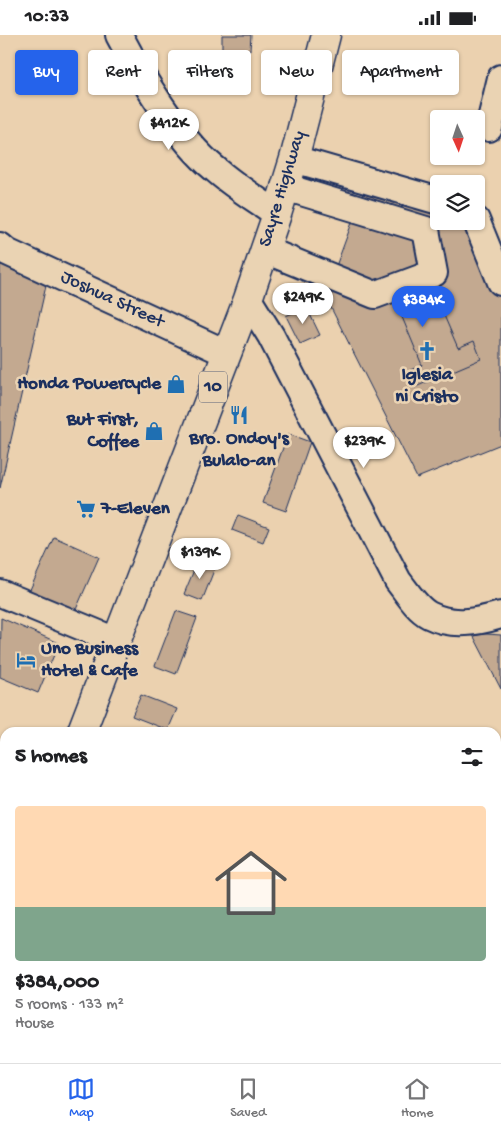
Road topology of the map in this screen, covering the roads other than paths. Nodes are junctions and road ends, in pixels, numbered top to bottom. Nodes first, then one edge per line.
1 (119, 35) edge
2 (326, 35) edge
3 (501, 77) edge
4 (489, 128) dead end
5 (294, 159) junction
6 (285, 187) junction
7 (430, 198) edge
8 (278, 214) junction
9 (480, 230) edge
10 (0, 246) edge
11 (265, 250) junction
12 (501, 282) edge
13 (248, 299) junction
14 (226, 353) junction
15 (0, 593) edge
16 (501, 615) edge
17 (116, 641) junction
18 (83, 727) edge

1 - 8 street
2 - 5 highway, Sayre Highway / 10
3 - 4 street
5 - 6 highway, Sayre Highway / 10
5 - 7 street
6 - 8 highway, Sayre Highway / 10
6 - 11 street
8 - 11 highway, Sayre Highway / 10
9 - 12 street
10 - 14 street, Joshua Street
11 - 13 highway, Sayre Highway / 10
13 - 14 highway, Sayre Highway / 10
13 - 16 street
14 - 17 highway, Sayre Highway / 10
15 - 17 street
17 - 18 highway, Sayre Highway / 10

